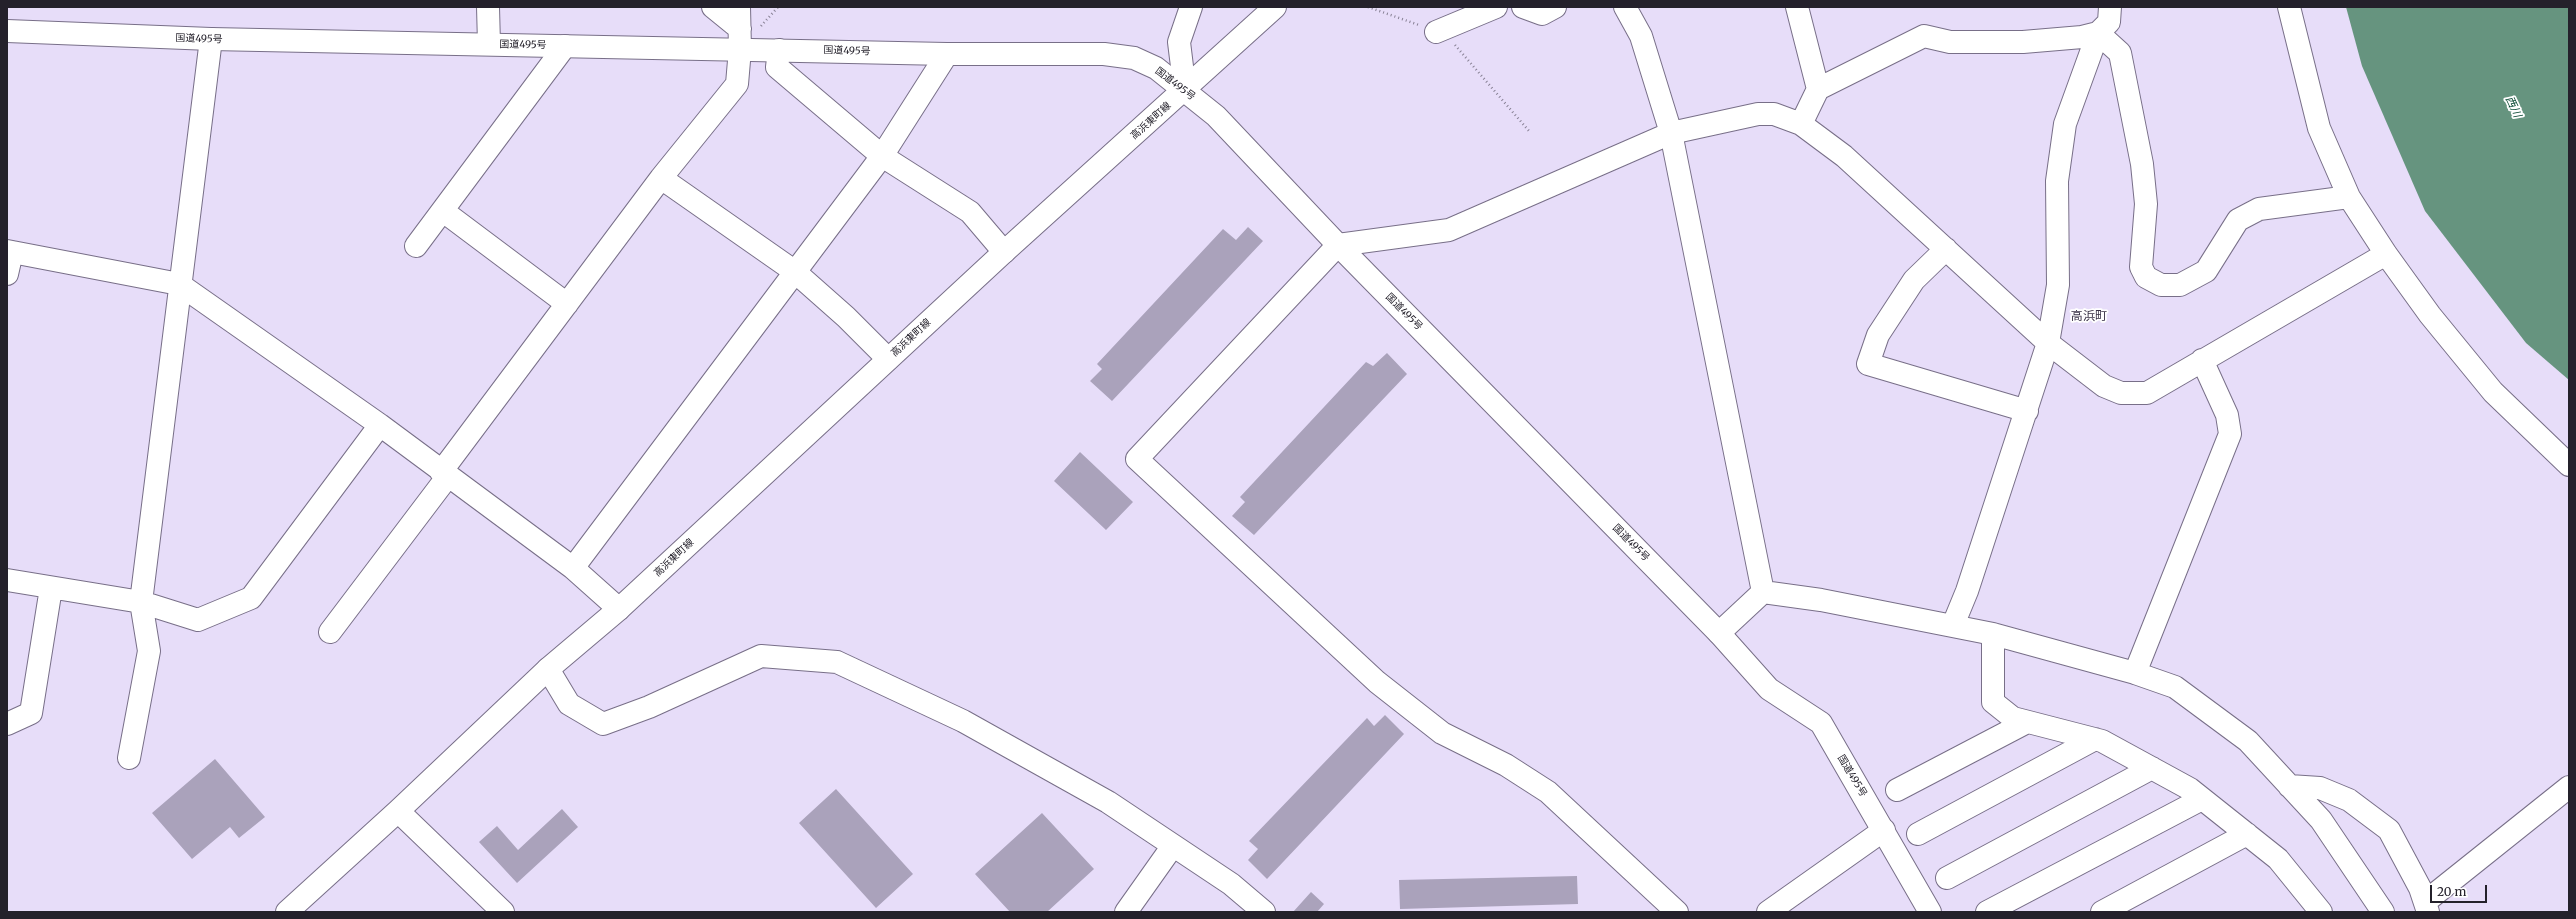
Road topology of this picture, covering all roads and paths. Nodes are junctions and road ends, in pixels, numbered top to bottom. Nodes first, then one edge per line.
1 (488, 7) edge
2 (713, 7) edge
3 (739, 7) edge
4 (1191, 7) edge
5 (1275, 7) edge
6 (1368, 7) edge
7 (1496, 7) edge
8 (1523, 7) edge
9 (1555, 7) edge
10 (1625, 7) edge
11 (1797, 7) edge
12 (2110, 7) edge
13 (2289, 7) edge
14 (7, 31) edge
15 (1436, 32) junction
16 (2098, 33) junction
17 (211, 39) junction
18 (740, 39) junction
19 (488, 44) junction
20 (565, 46) junction
21 (779, 50) junction
22 (947, 54) junction
23 (1818, 89) junction
24 (1185, 91) junction
25 (1801, 124) junction
26 (1529, 131) dead end
27 (1671, 133) junction
28 (882, 156) junction
29 (661, 178) junction
30 (2349, 197) junction
31 (442, 211) junction
32 (1338, 245) junction
33 (416, 246) dead end
34 (1946, 249) junction
35 (10, 252) edge
36 (1004, 252) junction
37 (2386, 254) junction
38 (794, 272) junction
39 (7, 274) edge
40 (179, 284) junction
41 (567, 304) junction
42 (2048, 343) junction
43 (888, 359) junction
44 (2202, 360) junction
45 (2028, 411) junction
46 (380, 425) junction
47 (2569, 465) edge
48 (445, 474) junction
49 (573, 568) junction
50 (7, 580) edge
51 (51, 588) junction
52 (1763, 592) junction
53 (141, 602) junction
54 (619, 609) junction
55 (1953, 625) junction
56 (330, 632) dead end
57 (1719, 632) junction
58 (1993, 634) junction
59 (548, 669) junction
60 (2135, 673) junction
61 (2027, 722) junction
62 (7, 724) edge
63 (2095, 739) junction
64 (128, 758) dead end
65 (2152, 768) junction
66 (2289, 786) junction
67 (2569, 787) edge
68 (1897, 790) dead end
69 (2202, 799) junction
70 (398, 811) junction
71 (1884, 830) junction
72 (1918, 834) dead end
73 (2247, 834) junction
74 (1172, 847) junction
75 (1947, 878) dead end
76 (2426, 907) edge
77 (2318, 911) edge
78 (287, 912) edge
79 (503, 912) edge
80 (1126, 912) edge
81 (1264, 912) edge
82 (1677, 912) edge
83 (1768, 912) edge
84 (1930, 912) edge
85 (1987, 912) edge
86 (2102, 912) edge
87 (2383, 912) edge

1 - 19 main road
2 - 18 main road
3 - 18 main road
4 - 24 main road
5 - 24 main road, 高浜東町線
6 - 15 path
7 - 15 main road
8 - 9 main road
10 - 27 main road
11 - 23 main road
12 - 16 main road
13 - 30 main road
14 - 17 main road, 国道495号
15 - 26 path
16 - 23 main road
16 - 30 main road
16 - 42 main road
17 - 19 main road, 国道495号
17 - 40 main road
18 - 20 main road, 国道495号
18 - 21 main road, 国道495号
18 - 29 main road
19 - 20 main road, 国道495号
20 - 31 main road
21 - 22 main road, 国道495号
21 - 28 main road
22 - 24 main road, 国道495号
22 - 28 main road
23 - 25 main road
24 - 32 main road, 国道495号
24 - 36 main road, 高浜東町線
25 - 27 main road
25 - 34 main road
27 - 32 main road
27 - 52 main road
28 - 36 main road
28 - 38 main road
29 - 38 main road
29 - 41 main road
30 - 37 main road
31 - 33 main road
31 - 41 main road
32 - 57 main road, 国道495号
32 - 82 main road
34 - 42 main road
34 - 45 main road
35 - 39 main road
35 - 40 main road
36 - 43 main road, 高浜東町線
37 - 44 main road
37 - 47 main road
38 - 43 main road
38 - 49 main road
40 - 46 main road
40 - 53 main road
41 - 48 main road
42 - 44 main road
42 - 45 main road
43 - 54 main road, 高浜東町線
44 - 60 main road
45 - 55 main road
46 - 48 main road
46 - 53 main road
48 - 49 main road
48 - 56 main road
49 - 54 main road
50 - 51 main road
51 - 53 main road
51 - 62 main road
52 - 55 main road
52 - 57 main road
53 - 64 main road
54 - 59 main road, 高浜東町線
55 - 58 main road
57 - 71 main road, 国道495号
58 - 60 main road
58 - 61 main road
59 - 70 main road, 高浜東町線
59 - 74 main road
60 - 66 main road
61 - 63 main road
61 - 68 main road
63 - 65 main road
63 - 72 main road
65 - 69 main road
65 - 75 main road
66 - 76 main road
66 - 87 main road
67 - 76 main road
69 - 73 main road
69 - 85 main road
70 - 78 main road, 高浜東町線
70 - 79 main road
71 - 83 main road
71 - 84 main road, 国道495号
73 - 77 main road
73 - 86 main road
74 - 80 main road
74 - 81 main road

